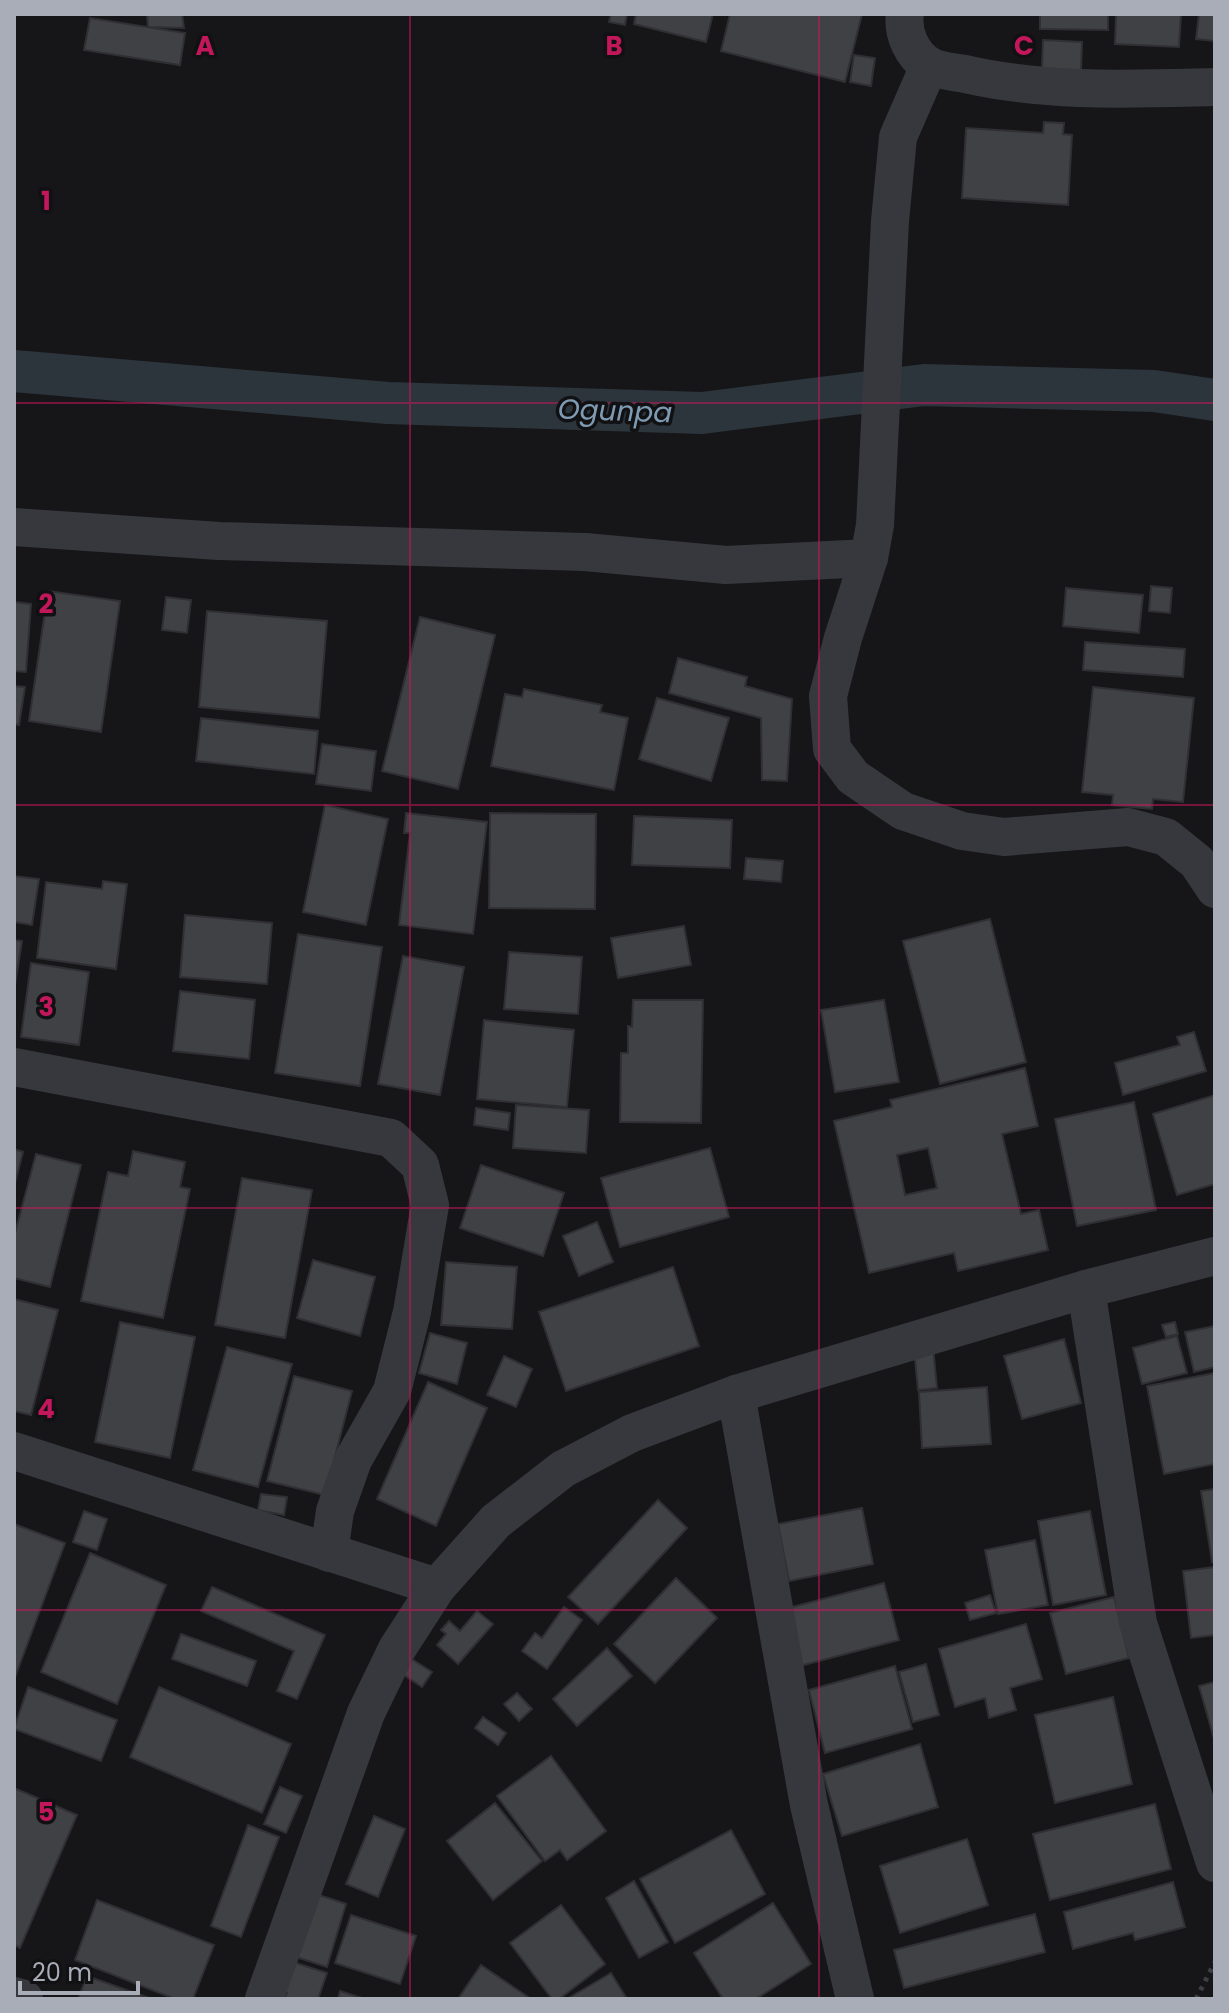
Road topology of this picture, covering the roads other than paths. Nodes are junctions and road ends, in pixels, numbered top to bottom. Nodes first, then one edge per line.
1 (905, 14) edge
2 (929, 66) junction
3 (1215, 87) edge
4 (14, 527) edge
5 (872, 541) junction
6 (1215, 889) edge
7 (14, 1067) edge
8 (1215, 1256) edge
9 (1086, 1289) junction
10 (736, 1394) junction
11 (14, 1451) edge
12 (329, 1553) junction
13 (437, 1587) junction
14 (1215, 1863) edge
15 (14, 1996) edge
16 (24, 1999) edge
17 (264, 1999) edge
18 (855, 1999) edge

1 - 2 street
2 - 3 street
2 - 5 street
4 - 5 street
5 - 6 street
7 - 12 street
8 - 9 street
9 - 10 street
9 - 14 street
10 - 13 street
10 - 18 street
11 - 12 street
12 - 13 street
13 - 17 street
15 - 16 street

